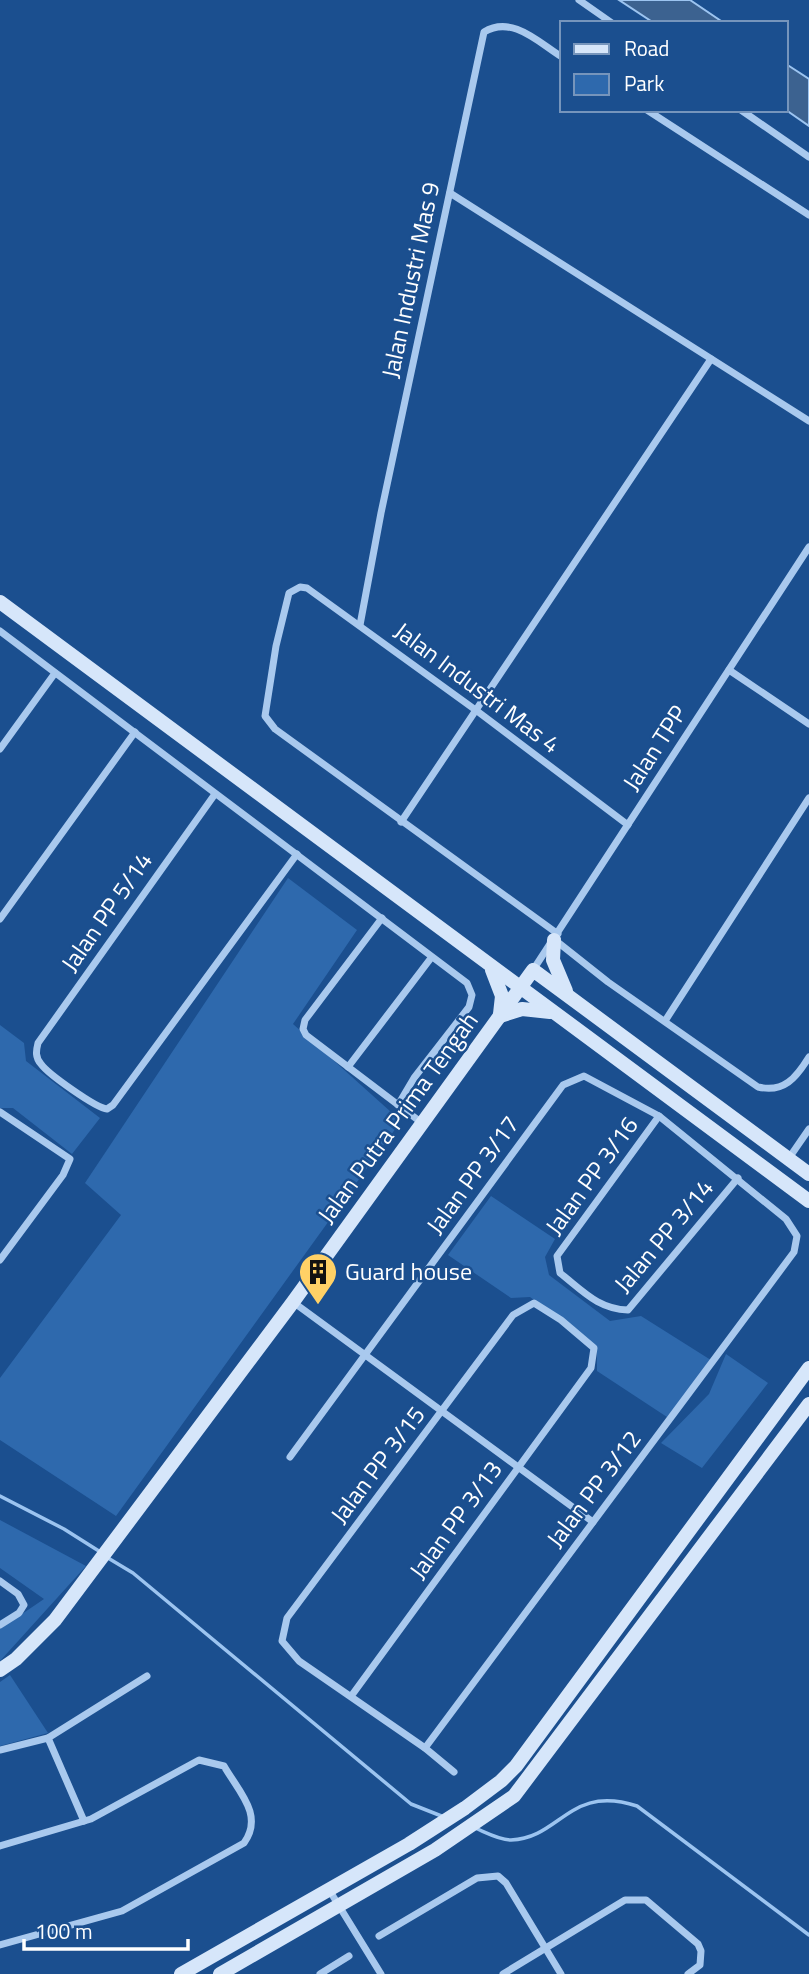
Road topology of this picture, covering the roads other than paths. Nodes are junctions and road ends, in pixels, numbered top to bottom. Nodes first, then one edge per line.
1 (579, 0) edge
2 (609, 21) edge
3 (560, 56) edge
4 (650, 112) edge
5 (744, 112) edge
6 (809, 157) edge
7 (450, 193) junction
8 (809, 215) edge
9 (711, 359) junction
10 (809, 421) edge
11 (809, 547) edge
12 (0, 602) edge
13 (360, 625) junction
14 (0, 631) edge
15 (729, 670) junction
16 (55, 673) junction
17 (477, 711) junction
18 (809, 724) edge
19 (135, 732) junction
20 (0, 749) edge
21 (215, 794) junction
22 (809, 798) edge
23 (401, 822) junction
24 (628, 825) junction
25 (297, 854) junction
26 (382, 918) junction
27 (0, 919) edge
28 (556, 937) junction
29 (432, 958) junction
30 (489, 965) junction
31 (533, 970) junction
32 (520, 988) junction
33 (568, 995) junction
34 (554, 1013) junction
35 (500, 1016) junction
36 (665, 1021) junction
37 (809, 1057) edge
38 (348, 1067) junction
39 (398, 1105) junction
40 (2, 1113) edge
41 (659, 1116) junction
42 (423, 1123) junction
43 (808, 1132) edge
44 (788, 1159) junction
45 (807, 1169) edge
46 (738, 1178) junction
47 (809, 1201) edge
48 (0, 1260) edge
49 (581, 1290) joint
50 (293, 1302) junction
51 (513, 1315) joint
52 (365, 1354) junction
53 (809, 1368) edge
54 (809, 1404) edge
55 (443, 1412) junction
56 (290, 1457) dead end
57 (519, 1468) junction
58 (593, 1522) junction
59 (0, 1581) edge
60 (0, 1626) edge
61 (0, 1670) edge
62 (147, 1676) dead end
63 (352, 1695) junction
64 (48, 1738) junction
65 (425, 1748) junction
66 (0, 1751) edge
67 (454, 1772) dead end
68 (84, 1821) junction
69 (0, 1846) edge
70 (328, 1888) junction
71 (338, 1904) junction
72 (379, 1936) dead end
73 (0, 1945) edge
74 (545, 1948) junction
75 (349, 1956) dead end
76 (181, 1974) edge
77 (220, 1974) edge
78 (320, 1974) edge
79 (381, 1974) edge
80 (503, 1974) edge
81 (561, 1974) edge
82 (688, 1974) edge

1 - 2 street
3 - 7 street, Jalan Industri Mas 9
4 - 8 street
5 - 6 street
7 - 9 street
7 - 13 street, Jalan Industri Mas 9
9 - 10 street
9 - 17 street
11 - 15 street, Jalan TPP
12 - 30 street
13 - 17 street, Jalan Industri Mas 4
13 - 23 street, Jalan Industri Mas 4
14 - 16 street
15 - 18 street
15 - 24 street, Jalan TPP
16 - 19 street
16 - 20 street
17 - 23 street
17 - 24 street, Jalan Industri Mas 4
19 - 21 street
19 - 27 street
21 - 25 street
21 - 25 street, Jalan PP 5/14
22 - 36 street
23 - 28 street
24 - 28 street, Jalan TPP
25 - 26 street
26 - 29 street
26 - 38 street
28 - 31 street, Jalan TPP
28 - 33 street
28 - 36 street
29 - 38 street
29 - 39 street
30 - 32 street
30 - 35 street
31 - 32 street, Jalan Putra Prima Tengah
31 - 33 street
32 - 34 street
32 - 35 street, Jalan Putra Prima Tengah
33 - 44 street
34 - 35 street
34 - 47 street
35 - 42 street, Jalan Putra Prima Tengah
36 - 37 street
38 - 39 street
39 - 42 street
40 - 48 street
41 - 46 street
41 - 49 street, Jalan PP 3/16
41 - 52 street, Jalan PP 3/17
42 - 50 street, Jalan Putra Prima Tengah
43 - 44 street
44 - 45 street
46 - 49 street, Jalan PP 3/14
46 - 58 street, Jalan PP 3/12
50 - 52 street
50 - 61 street, Jalan Putra Prima Tengah
51 - 55 street, Jalan PP 3/15
51 - 57 street, Jalan PP 3/13
52 - 55 street
52 - 56 street, Jalan PP 3/17
53 - 70 street
54 - 71 street
55 - 57 street
55 - 63 street, Jalan PP 3/15
57 - 58 street
57 - 63 street, Jalan PP 3/13
58 - 65 street, Jalan PP 3/12
59 - 60 street
62 - 64 street
63 - 65 street
64 - 66 street
64 - 68 street
65 - 67 street
68 - 69 street
68 - 73 street
70 - 71 street
70 - 76 street
71 - 77 street
71 - 79 street
72 - 74 street
74 - 80 street
74 - 81 street
74 - 82 street
75 - 78 street

